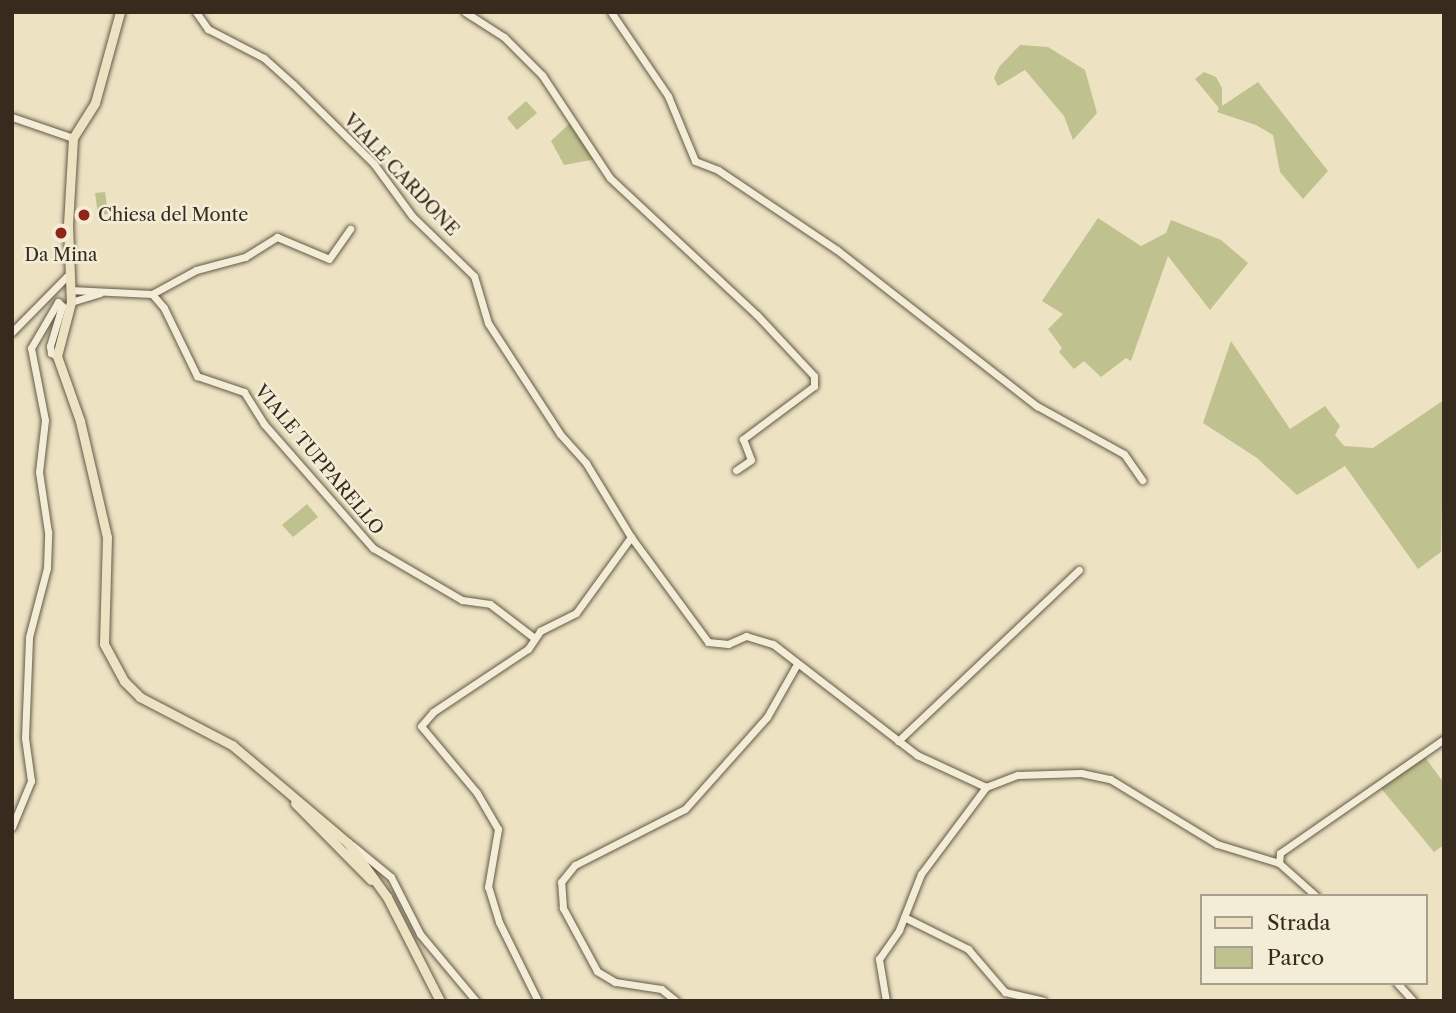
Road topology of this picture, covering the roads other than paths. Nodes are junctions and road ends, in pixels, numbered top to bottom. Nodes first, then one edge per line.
1 (120, 12) edge
2 (196, 12) edge
3 (465, 12) edge
4 (611, 12) edge
5 (12, 117) edge
6 (73, 138) junction
7 (350, 229) dead end
8 (67, 276) junction
9 (70, 290) junction
10 (108, 291) junction
11 (152, 294) junction
12 (71, 302) junction
13 (12, 332) edge
14 (57, 356) junction
15 (736, 470) dead end
16 (1142, 480) dead end
17 (631, 537) junction
18 (1079, 570) dead end
19 (533, 637) junction
20 (797, 664) junction
21 (1444, 739) edge
22 (898, 741) junction
23 (245, 755) junction
24 (986, 787) junction
25 (12, 827) edge
26 (1279, 863) junction
27 (379, 877) junction
28 (395, 882) junction
29 (1314, 894) edge
30 (904, 917) junction
31 (1399, 985) edge
32 (1005, 992) junction
33 (440, 1001) edge
34 (476, 1001) edge
35 (538, 1001) edge
36 (676, 1001) edge
37 (886, 1001) edge
38 (1008, 1001) edge
39 (1043, 1001) edge
40 (1413, 1001) edge

1 - 6 main road
2 - 17 street, VIALE CARDONE
3 - 15 street
4 - 16 street
5 - 6 street
6 - 8 main road
7 - 11 street
8 - 9 main road
8 - 13 street
9 - 10 street
9 - 12 main road
10 - 11 street
10 - 12 street
11 - 19 street, VIALE TUPPARELLO
12 - 14 main road
14 - 23 main road
14 - 25 street
17 - 19 street
17 - 20 street, VIALE CARDONE
18 - 22 street
19 - 35 street
20 - 22 street
20 - 36 street
21 - 26 street
22 - 24 street
23 - 27 main road
23 - 27 main road
24 - 26 street
24 - 30 street
26 - 29 street
27 - 28 street
27 - 28 street
27 - 33 main road
28 - 34 street
30 - 32 street
30 - 37 street
31 - 40 street
32 - 38 street
32 - 39 street

